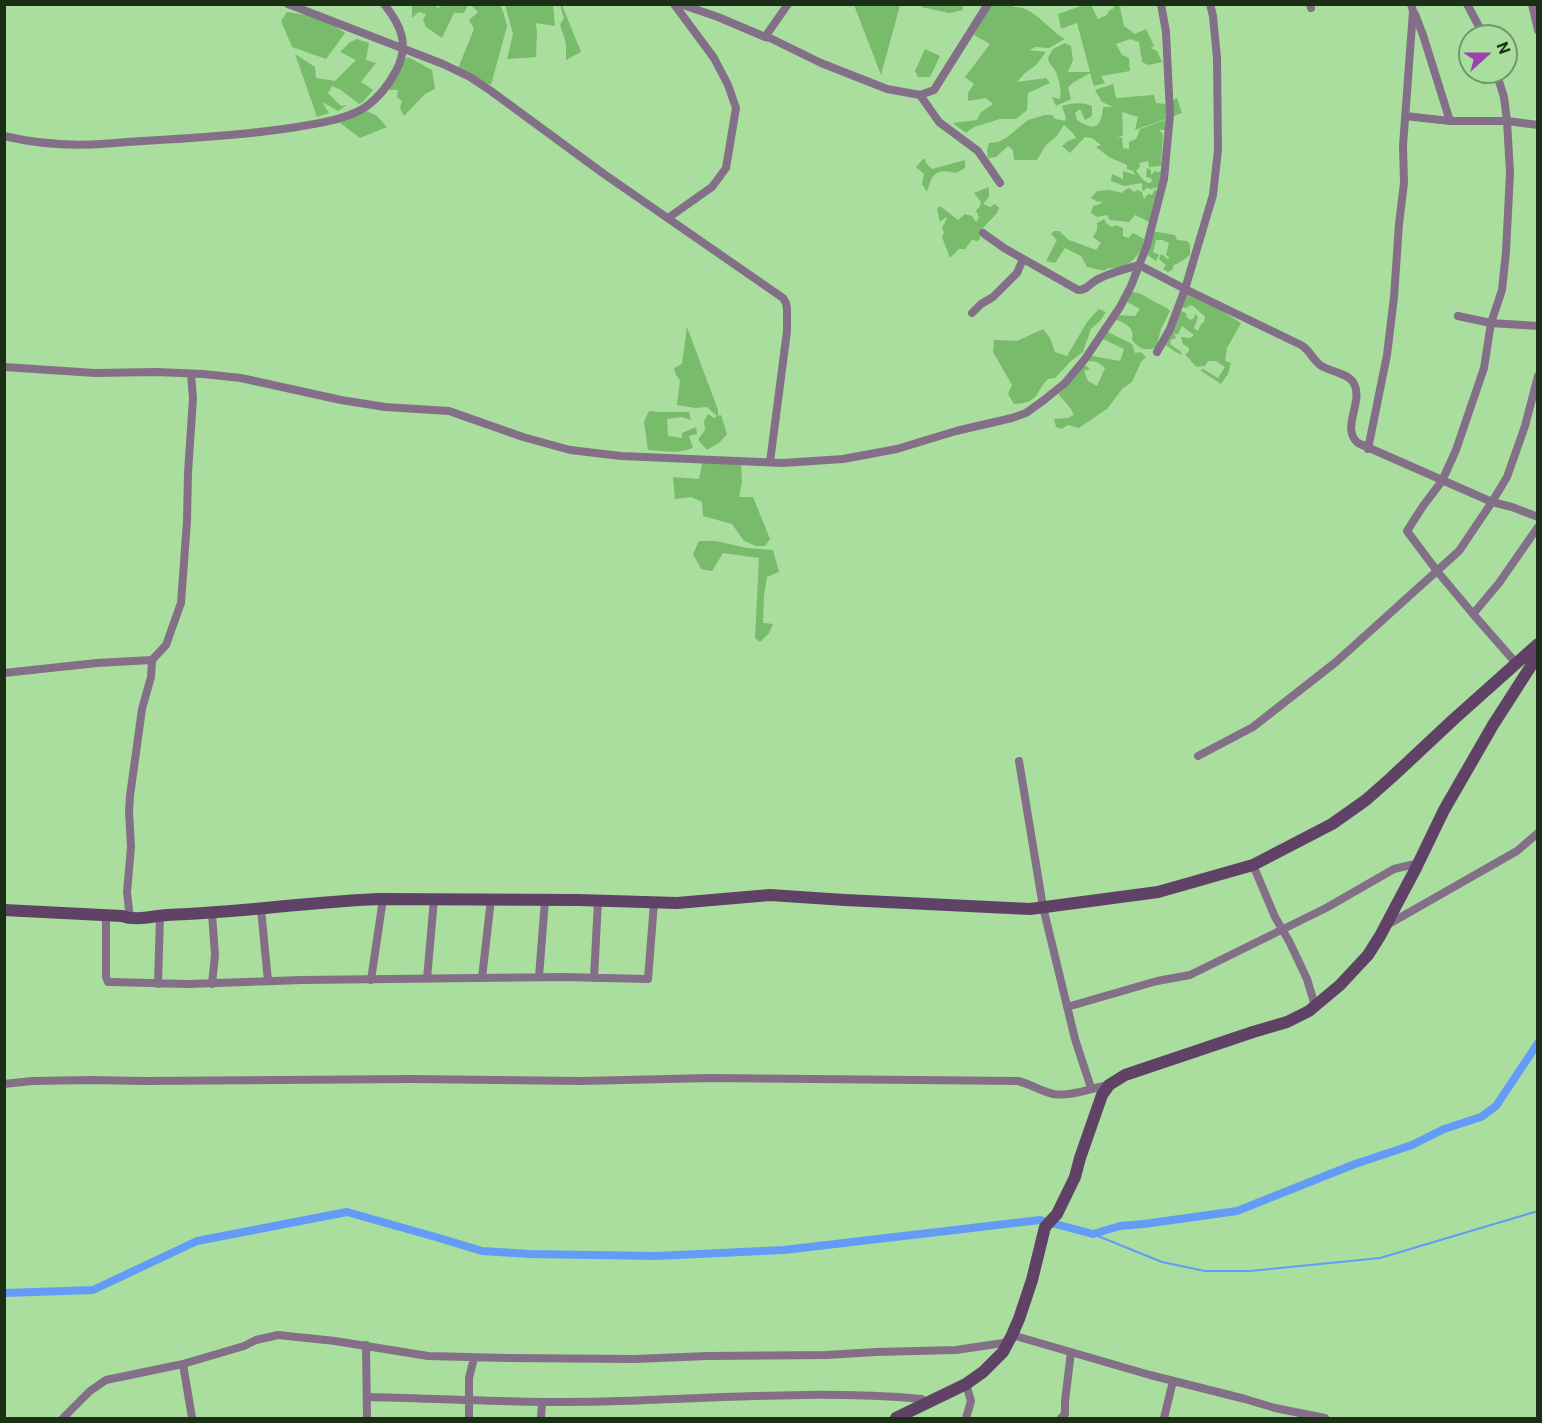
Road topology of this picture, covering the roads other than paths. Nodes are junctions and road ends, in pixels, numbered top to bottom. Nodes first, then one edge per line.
1 (288, 4) edge
2 (384, 4) edge
3 (674, 4) edge
4 (680, 4) edge
5 (788, 4) edge
6 (988, 4) edge
7 (1161, 4) edge
8 (1210, 4) edge
9 (1467, 4) edge
10 (1532, 4) edge
11 (1412, 8) edge
12 (1478, 24) edge
13 (1538, 30) edge
14 (765, 37) junction
15 (403, 49) junction
16 (1500, 84) edge
17 (920, 95) junction
18 (1405, 116) junction
19 (1450, 121) junction
20 (1507, 121) junction
21 (1538, 124) edge
22 (4, 136) edge
23 (1000, 183) dead end
24 (668, 218) junction
25 (982, 233) dead end
26 (1023, 259) junction
27 (1139, 265) junction
28 (1185, 289) junction
29 (972, 313) dead end
30 (1458, 316) dead end
31 (1491, 323) junction
32 (1538, 326) edge
33 (1157, 352) dead end
34 (4, 367) edge
35 (191, 374) junction
36 (1538, 376) edge
37 (1368, 449) junction
38 (770, 462) junction
39 (1442, 481) junction
40 (1492, 502) junction
41 (1538, 517) edge
42 (1538, 527) edge
43 (1437, 571) junction
44 (1473, 614) junction
45 (1538, 644) edge
46 (1538, 655) edge
47 (152, 660) junction
48 (1516, 663) junction
49 (4, 673) edge
50 (1198, 756) dead end
51 (1019, 761) dead end
52 (1538, 833) edge
53 (1419, 863) junction
54 (1253, 865) junction
55 (383, 899) junction
56 (434, 899) junction
57 (491, 899) junction
58 (545, 900) junction
59 (598, 901) junction
60 (654, 903) junction
61 (1043, 907) junction
62 (261, 909) junction
63 (4, 910) edge
64 (212, 914) junction
65 (106, 915) junction
66 (160, 916) junction
67 (130, 919) junction
68 (1387, 925) junction
69 (1283, 931) junction
70 (539, 977) junction
71 (482, 978) junction
72 (594, 978) junction
73 (427, 979) junction
74 (371, 980) junction
75 (268, 981) junction
76 (158, 984) junction
77 (212, 984) junction
78 (1315, 1006) junction
79 (1067, 1007) junction
80 (4, 1084) edge
81 (1109, 1084) junction
82 (1091, 1088) junction
83 (1009, 1340) junction
84 (366, 1345) junction
85 (1071, 1352) junction
86 (474, 1358) junction
87 (183, 1364) junction
88 (1173, 1381) junction
89 (966, 1384) junction
90 (368, 1397) junction
91 (469, 1399) junction
92 (542, 1402) junction
93 (927, 1403) junction
94 (1325, 1418) edge
95 (63, 1419) edge
96 (192, 1419) edge
97 (367, 1419) edge
98 (469, 1419) edge
99 (541, 1419) edge
100 (896, 1419) edge
101 (966, 1419) edge
102 (1061, 1419) edge
103 (1164, 1419) edge

1 - 15 street
2 - 15 street
3 - 24 street
4 - 14 street
5 - 14 street
6 - 17 street
7 - 27 street
8 - 28 street
9 - 12 street
10 - 13 street
11 - 18 street
11 - 19 street
14 - 17 street
15 - 22 street
15 - 24 street
16 - 20 street
17 - 23 street
18 - 19 street
18 - 37 street
19 - 20 street
20 - 21 street
20 - 31 street
24 - 38 street
25 - 26 street
26 - 27 street
26 - 29 street
27 - 28 street
27 - 38 street
28 - 33 street
28 - 37 street
30 - 31 street
31 - 32 street
31 - 39 street
34 - 35 street
35 - 38 street
35 - 47 street
36 - 40 street
37 - 39 street
39 - 40 street
39 - 43 street
40 - 41 street
40 - 43 street
42 - 44 street
43 - 44 street
43 - 50 street
44 - 48 street
45 - 48 main road
46 - 53 main road
47 - 49 street
47 - 67 street
48 - 54 main road
51 - 61 street
52 - 68 street
53 - 68 main road
53 - 69 street
54 - 61 main road
54 - 69 street
55 - 56 main road
55 - 62 main road
55 - 74 street
56 - 57 main road
56 - 73 street
57 - 58 main road
57 - 71 street
58 - 59 main road
58 - 70 street
59 - 60 main road
59 - 72 street
60 - 61 main road
60 - 72 street
61 - 79 street
62 - 64 main road
62 - 75 street
63 - 65 main road
64 - 66 main road
64 - 77 street
65 - 67 main road
65 - 76 street
66 - 67 main road
66 - 76 street
68 - 78 main road
69 - 78 street
69 - 79 street
70 - 71 street
70 - 72 street
71 - 73 street
73 - 74 street
74 - 75 street
75 - 77 street
76 - 77 street
78 - 81 main road
79 - 82 street
80 - 82 street
81 - 82 street
81 - 83 main road
83 - 85 street
83 - 86 street
83 - 89 main road
84 - 86 street
84 - 87 street
84 - 90 street
85 - 88 street
85 - 102 street
86 - 91 street
87 - 95 street
87 - 96 street
88 - 94 street
88 - 103 street
89 - 93 main road
89 - 101 street
90 - 91 street
90 - 97 street
91 - 92 street
91 - 98 street
92 - 93 street
92 - 99 street
93 - 100 main road

